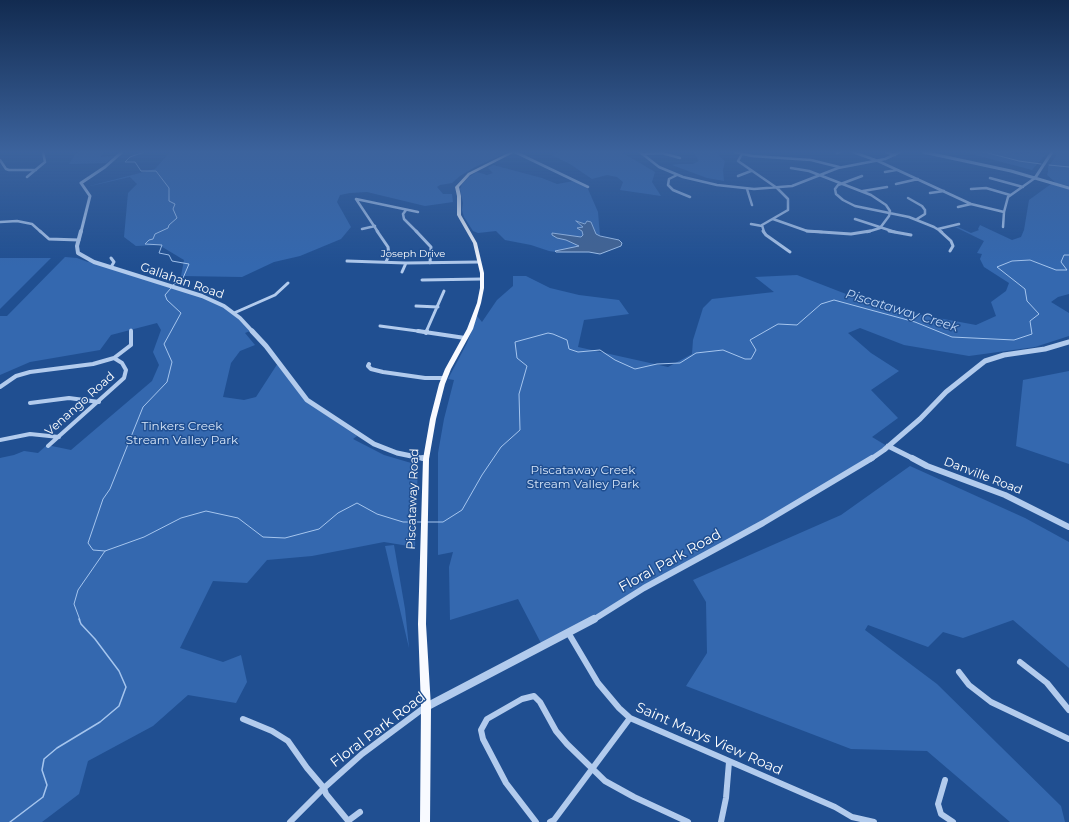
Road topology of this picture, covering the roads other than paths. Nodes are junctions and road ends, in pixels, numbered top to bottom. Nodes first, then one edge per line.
1 (86, 190) edge
2 (458, 190) edge
3 (674, 190) edge
4 (747, 190) edge
5 (780, 190) edge
6 (835, 190) edge
7 (867, 190) edge
8 (994, 190) edge
9 (1018, 190) edge
10 (863, 191) joint
11 (944, 191) joint
12 (930, 193) dead end
13 (1010, 195) junction
14 (690, 197) dead end
15 (908, 198) dead end
16 (384, 200) dead end
17 (379, 204) junction
18 (971, 204) junction
19 (752, 205) dead end
20 (958, 207) dead end
21 (406, 210) junction
22 (418, 212) dead end
23 (1004, 212) junction
24 (890, 213) junction
25 (773, 219) junction
26 (855, 219) dead end
27 (917, 219) junction
28 (0, 222) edge
29 (751, 224) dead end
30 (959, 224) dead end
31 (375, 226) junction
32 (762, 226) junction
33 (1003, 227) dead end
34 (880, 228) junction
35 (362, 229) dead end
36 (938, 229) junction
37 (911, 235) dead end
38 (79, 240) junction
39 (950, 251) dead end
40 (790, 252) dead end
41 (111, 258) dead end
42 (347, 261) dead end
43 (386, 262) junction
44 (479, 262) junction
45 (406, 263) junction
46 (430, 263) junction
47 (111, 267) junction
48 (402, 272) dead end
49 (482, 279) junction
50 (422, 280) dead end
51 (288, 283) dead end
52 (444, 291) dead end
53 (416, 306) dead end
54 (438, 307) junction
55 (234, 313) junction
56 (380, 326) dead end
57 (131, 330) dead end
58 (426, 333) junction
59 (465, 338) junction
60 (1069, 342) edge
61 (114, 358) junction
62 (369, 364) dead end
63 (444, 378) junction
64 (0, 388) edge
65 (99, 402) junction
66 (30, 403) dead end
67 (59, 437) junction
68 (0, 440) edge
69 (48, 446) dead end
70 (888, 446) junction
71 (426, 459) junction
72 (1069, 527) edge
73 (569, 634) junction
74 (1020, 662) dead end
75 (959, 672) dead end
76 (426, 707) junction
77 (1069, 710) edge
78 (630, 718) junction
79 (243, 719) dead end
80 (1069, 739) edge
81 (729, 762) junction
82 (592, 769) junction
83 (945, 780) dead end
84 (324, 788) junction
85 (360, 812) dead end
86 (290, 822) edge
87 (348, 822) edge
88 (425, 822) edge
89 (536, 822) edge
90 (550, 822) edge
91 (688, 822) edge
92 (721, 822) edge
93 (874, 822) edge
94 (952, 822) edge

1 - 38 street, Gallahan Road
2 - 44 main road, Piscataway Road
3 - 14 street
4 - 19 street
5 - 25 street
6 - 24 street
7 - 10 street
8 - 13 street
9 - 13 street
10 - 24 street
11 - 12 street
11 - 18 street
13 - 23 street
15 - 27 street
16 - 17 street
17 - 21 street
17 - 31 street
18 - 20 street
18 - 23 street
21 - 22 street
21 - 46 street
23 - 33 street
24 - 27 street
24 - 34 street
25 - 32 street
25 - 34 street
26 - 34 street
27 - 36 street
28 - 38 street
29 - 32 street
30 - 36 street
31 - 35 street
31 - 43 street
32 - 40 street
34 - 37 street
36 - 39 street
38 - 47 street, Gallahan Road
41 - 47 street
42 - 43 street, Joseph Drive
43 - 45 street, Joseph Drive
44 - 46 street, Joseph Drive
44 - 49 main road, Piscataway Road
45 - 46 street, Joseph Drive
45 - 48 street
47 - 55 street, Gallahan Road
49 - 50 street
49 - 59 main road, Piscataway Road
51 - 55 street
52 - 54 street
53 - 54 street
54 - 58 street
55 - 71 street, Gallahan Road
56 - 58 street
57 - 61 street
58 - 59 street
59 - 63 main road, Piscataway Road
60 - 70 street, Floral Park Road
61 - 64 street
61 - 65 street, Venango Road
62 - 63 street
63 - 71 main road, Piscataway Road
65 - 66 street
65 - 67 street, Venango Road
67 - 68 street
67 - 69 street, Venango Road
70 - 72 street, Danville Road
70 - 73 street, Floral Park Road
71 - 76 main road, Piscataway Road
73 - 76 street, Floral Park Road
73 - 78 street, Saint Marys View Road
74 - 77 street
75 - 80 street
76 - 84 street, Floral Park Road
76 - 88 main road, Piscataway Road
78 - 81 street, Saint Marys View Road
78 - 82 street
79 - 84 street
81 - 92 street
81 - 93 street, Saint Marys View Road
82 - 89 street
82 - 90 street
82 - 91 street
83 - 94 street
84 - 86 street, Floral Park Road
84 - 87 street
85 - 87 street

